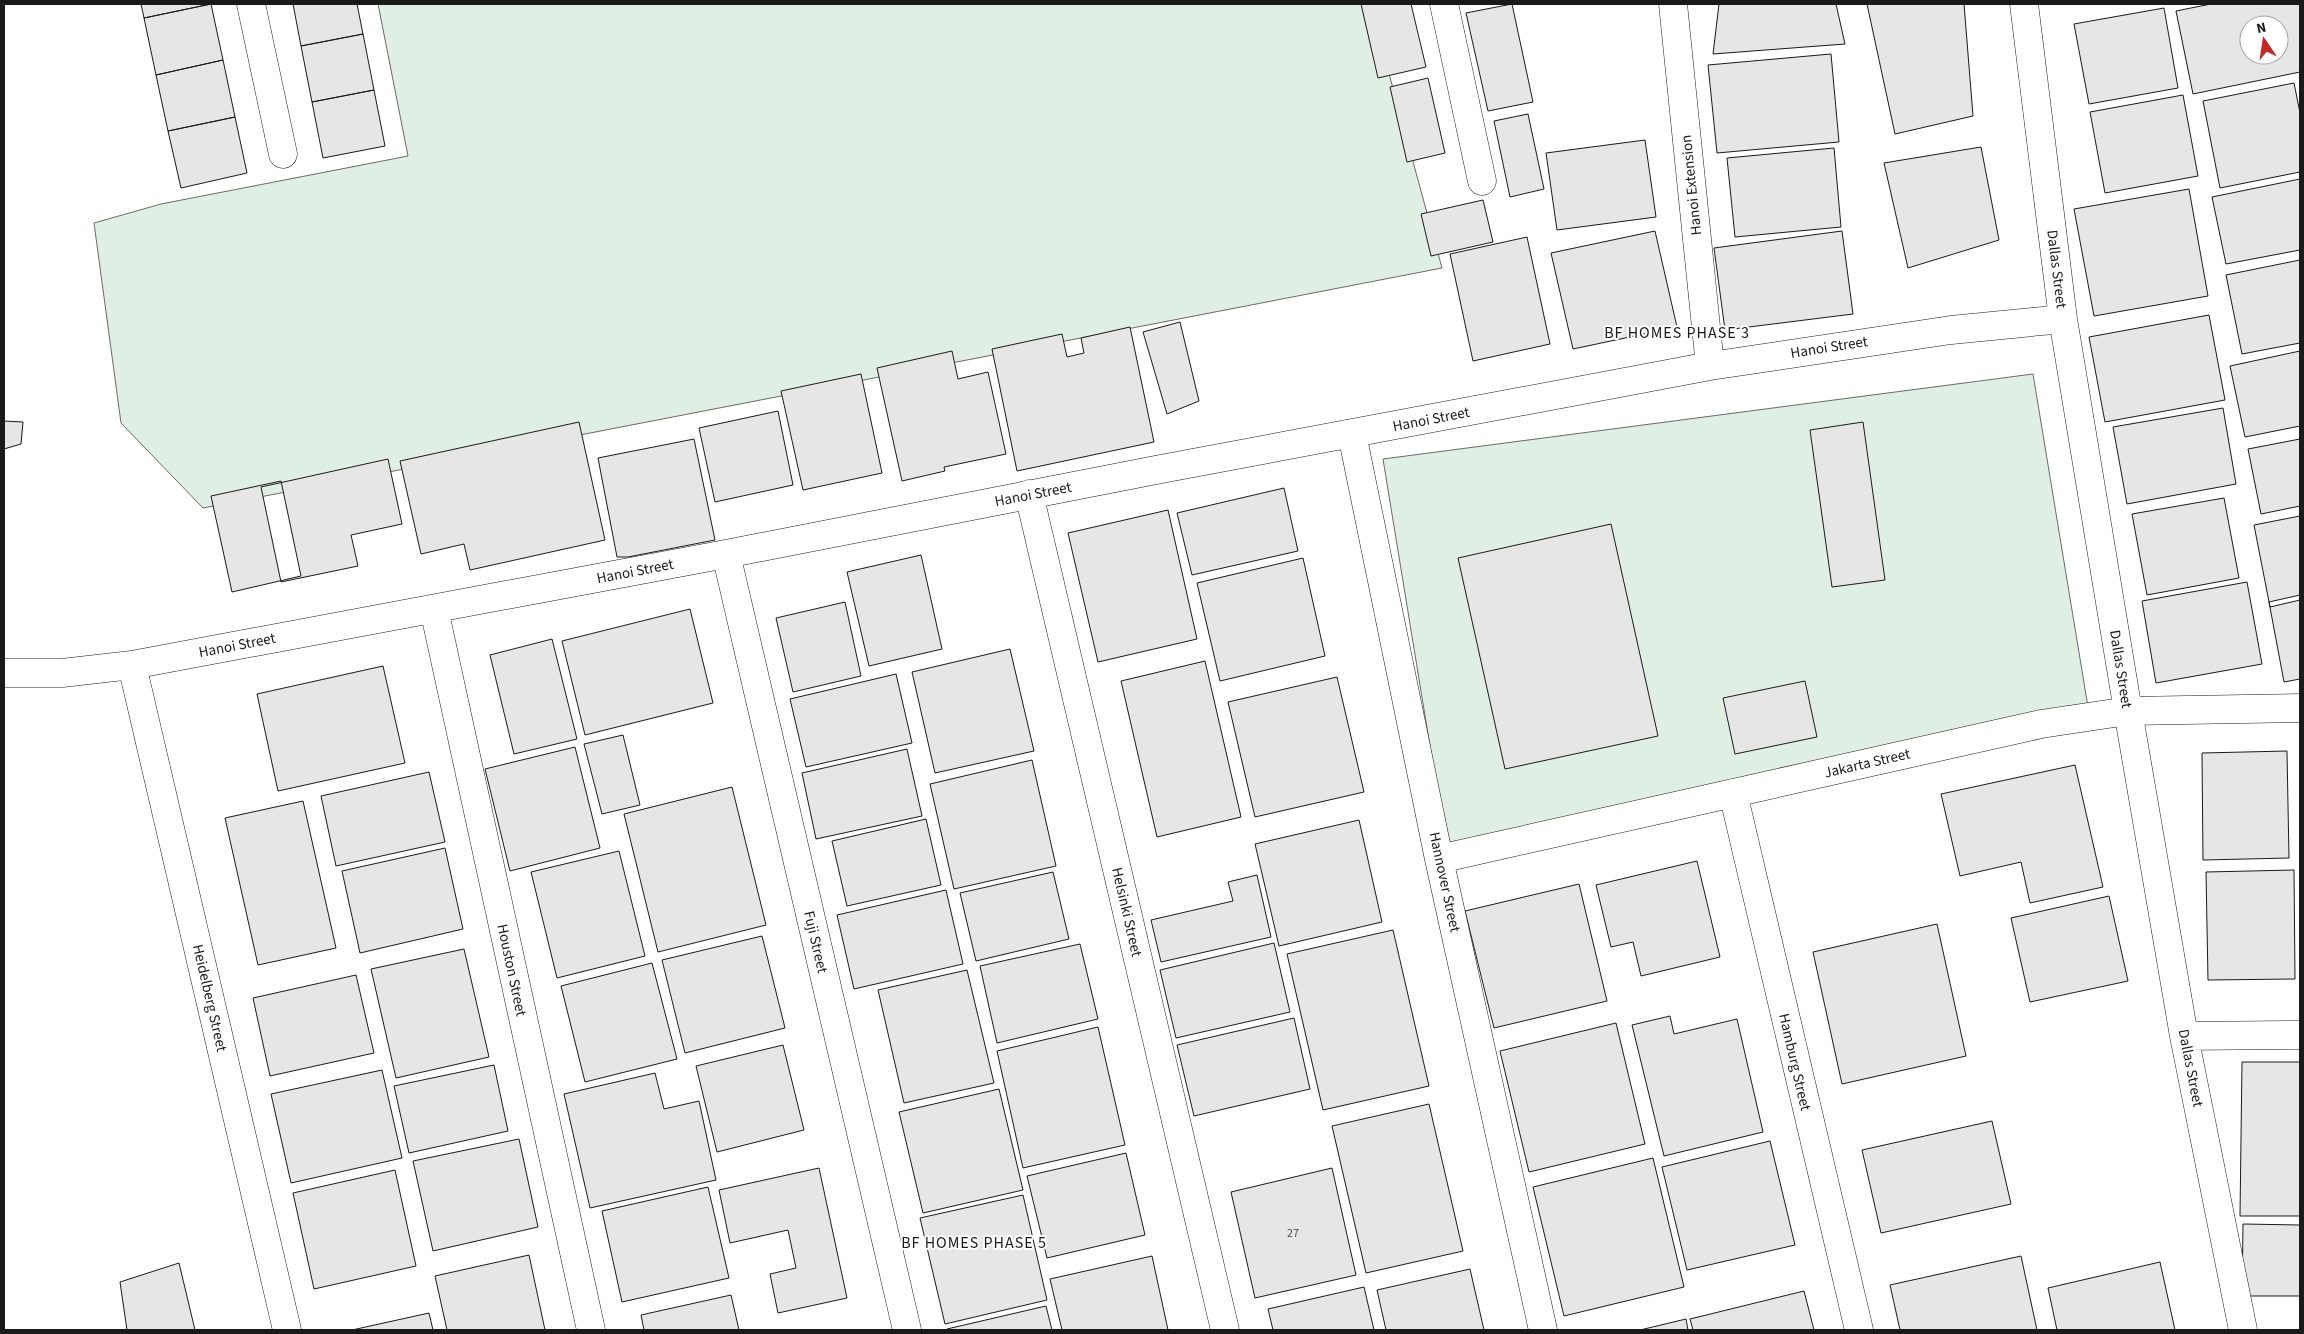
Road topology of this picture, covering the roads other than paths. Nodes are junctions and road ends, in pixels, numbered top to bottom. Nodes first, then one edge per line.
1 (251, 4) edge
2 (1444, 4) edge
3 (1673, 4) edge
4 (2024, 4) edge
5 (283, 154) dead end
6 (1482, 181) dead end
7 (2063, 319) junction
8 (1710, 366) junction
9 (1352, 434) junction
10 (1029, 494) junction
11 (726, 554) junction
12 (434, 609) junction
13 (132, 665) junction
14 (4, 673) edge
15 (2300, 708) edge
16 (2128, 711) junction
17 (1733, 793) junction
18 (1439, 859) junction
19 (2300, 1035) edge
20 (2184, 1036) junction
21 (287, 1330) edge
22 (591, 1330) edge
23 (907, 1330) edge
24 (1225, 1330) edge
25 (1543, 1330) edge
26 (1859, 1330) edge
27 (2242, 1330) edge

1 - 5 street
2 - 6 street
3 - 8 street, Hanoi Extension
4 - 7 street, Dallas Street
7 - 8 street, Hanoi Street
7 - 16 street, Dallas Street
8 - 9 street, Hanoi Street
9 - 10 street, Hanoi Street
9 - 18 street, Hannover Street
10 - 11 street, Hanoi Street
10 - 24 street, Helsinki Street
11 - 12 street, Hanoi Street
11 - 23 street, Fuji Street
12 - 13 street, Hanoi Street
12 - 22 street, Houston Street
13 - 14 street, Hanoi Street
13 - 21 street, Heidelberg Street
15 - 16 street, Jakarta Street
16 - 17 street, Jakarta Street
16 - 20 street, Dallas Street
17 - 18 street, Jakarta Street
17 - 26 street, Hamburg Street
18 - 25 street, Hannover Street
19 - 20 street
20 - 27 street, Dallas Street

